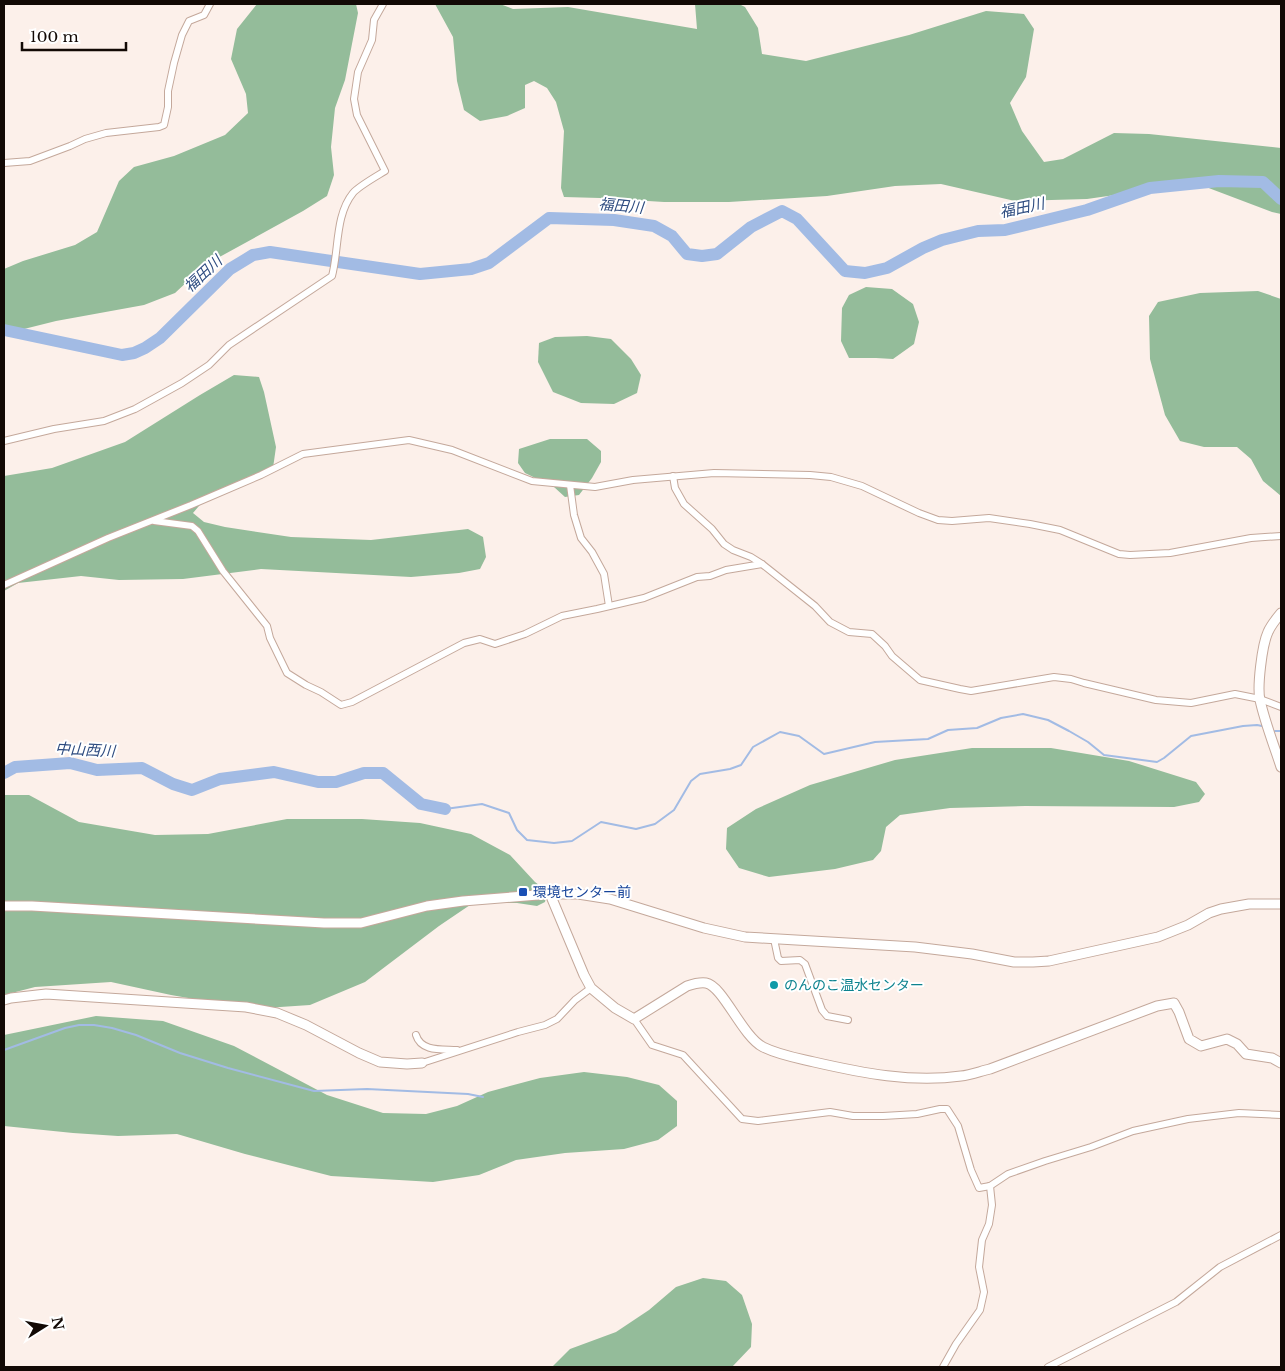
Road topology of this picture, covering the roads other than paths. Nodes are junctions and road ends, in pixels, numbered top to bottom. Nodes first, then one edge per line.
1 (210, 4) edge
2 (383, 4) edge
3 (4, 163) edge
4 (4, 441) edge
5 (673, 476) junction
6 (570, 485) junction
7 (153, 520) junction
8 (1281, 536) edge
9 (762, 564) junction
10 (4, 585) edge
11 (609, 606) junction
12 (1281, 613) edge
13 (1260, 699) junction
14 (1281, 707) edge
15 (1281, 767) edge
16 (550, 894) junction
17 (1281, 904) edge
18 (4, 906) edge
19 (774, 939) junction
20 (592, 988) junction
21 (4, 1000) edge
22 (634, 1019) junction
23 (848, 1020) dead end
24 (416, 1035) dead end
25 (460, 1050) junction
26 (422, 1063) joint
27 (1281, 1063) edge
28 (1281, 1114) edge
29 (990, 1186) junction
30 (1281, 1235) edge
31 (943, 1367) edge
32 (1048, 1367) edge

1 - 3 street
2 - 4 street
5 - 6 street
5 - 8 street
5 - 9 street
6 - 7 street
6 - 11 street
7 - 10 street
7 - 11 street
9 - 11 street
9 - 13 street
12 - 13 street
13 - 14 street
13 - 15 street
16 - 18 street
16 - 19 street
16 - 20 street
17 - 19 street
19 - 23 street
20 - 22 street
20 - 25 street
21 - 26 street
22 - 27 street
22 - 29 street
24 - 25 street
25 - 26 street
28 - 29 street
29 - 31 street
30 - 32 street

